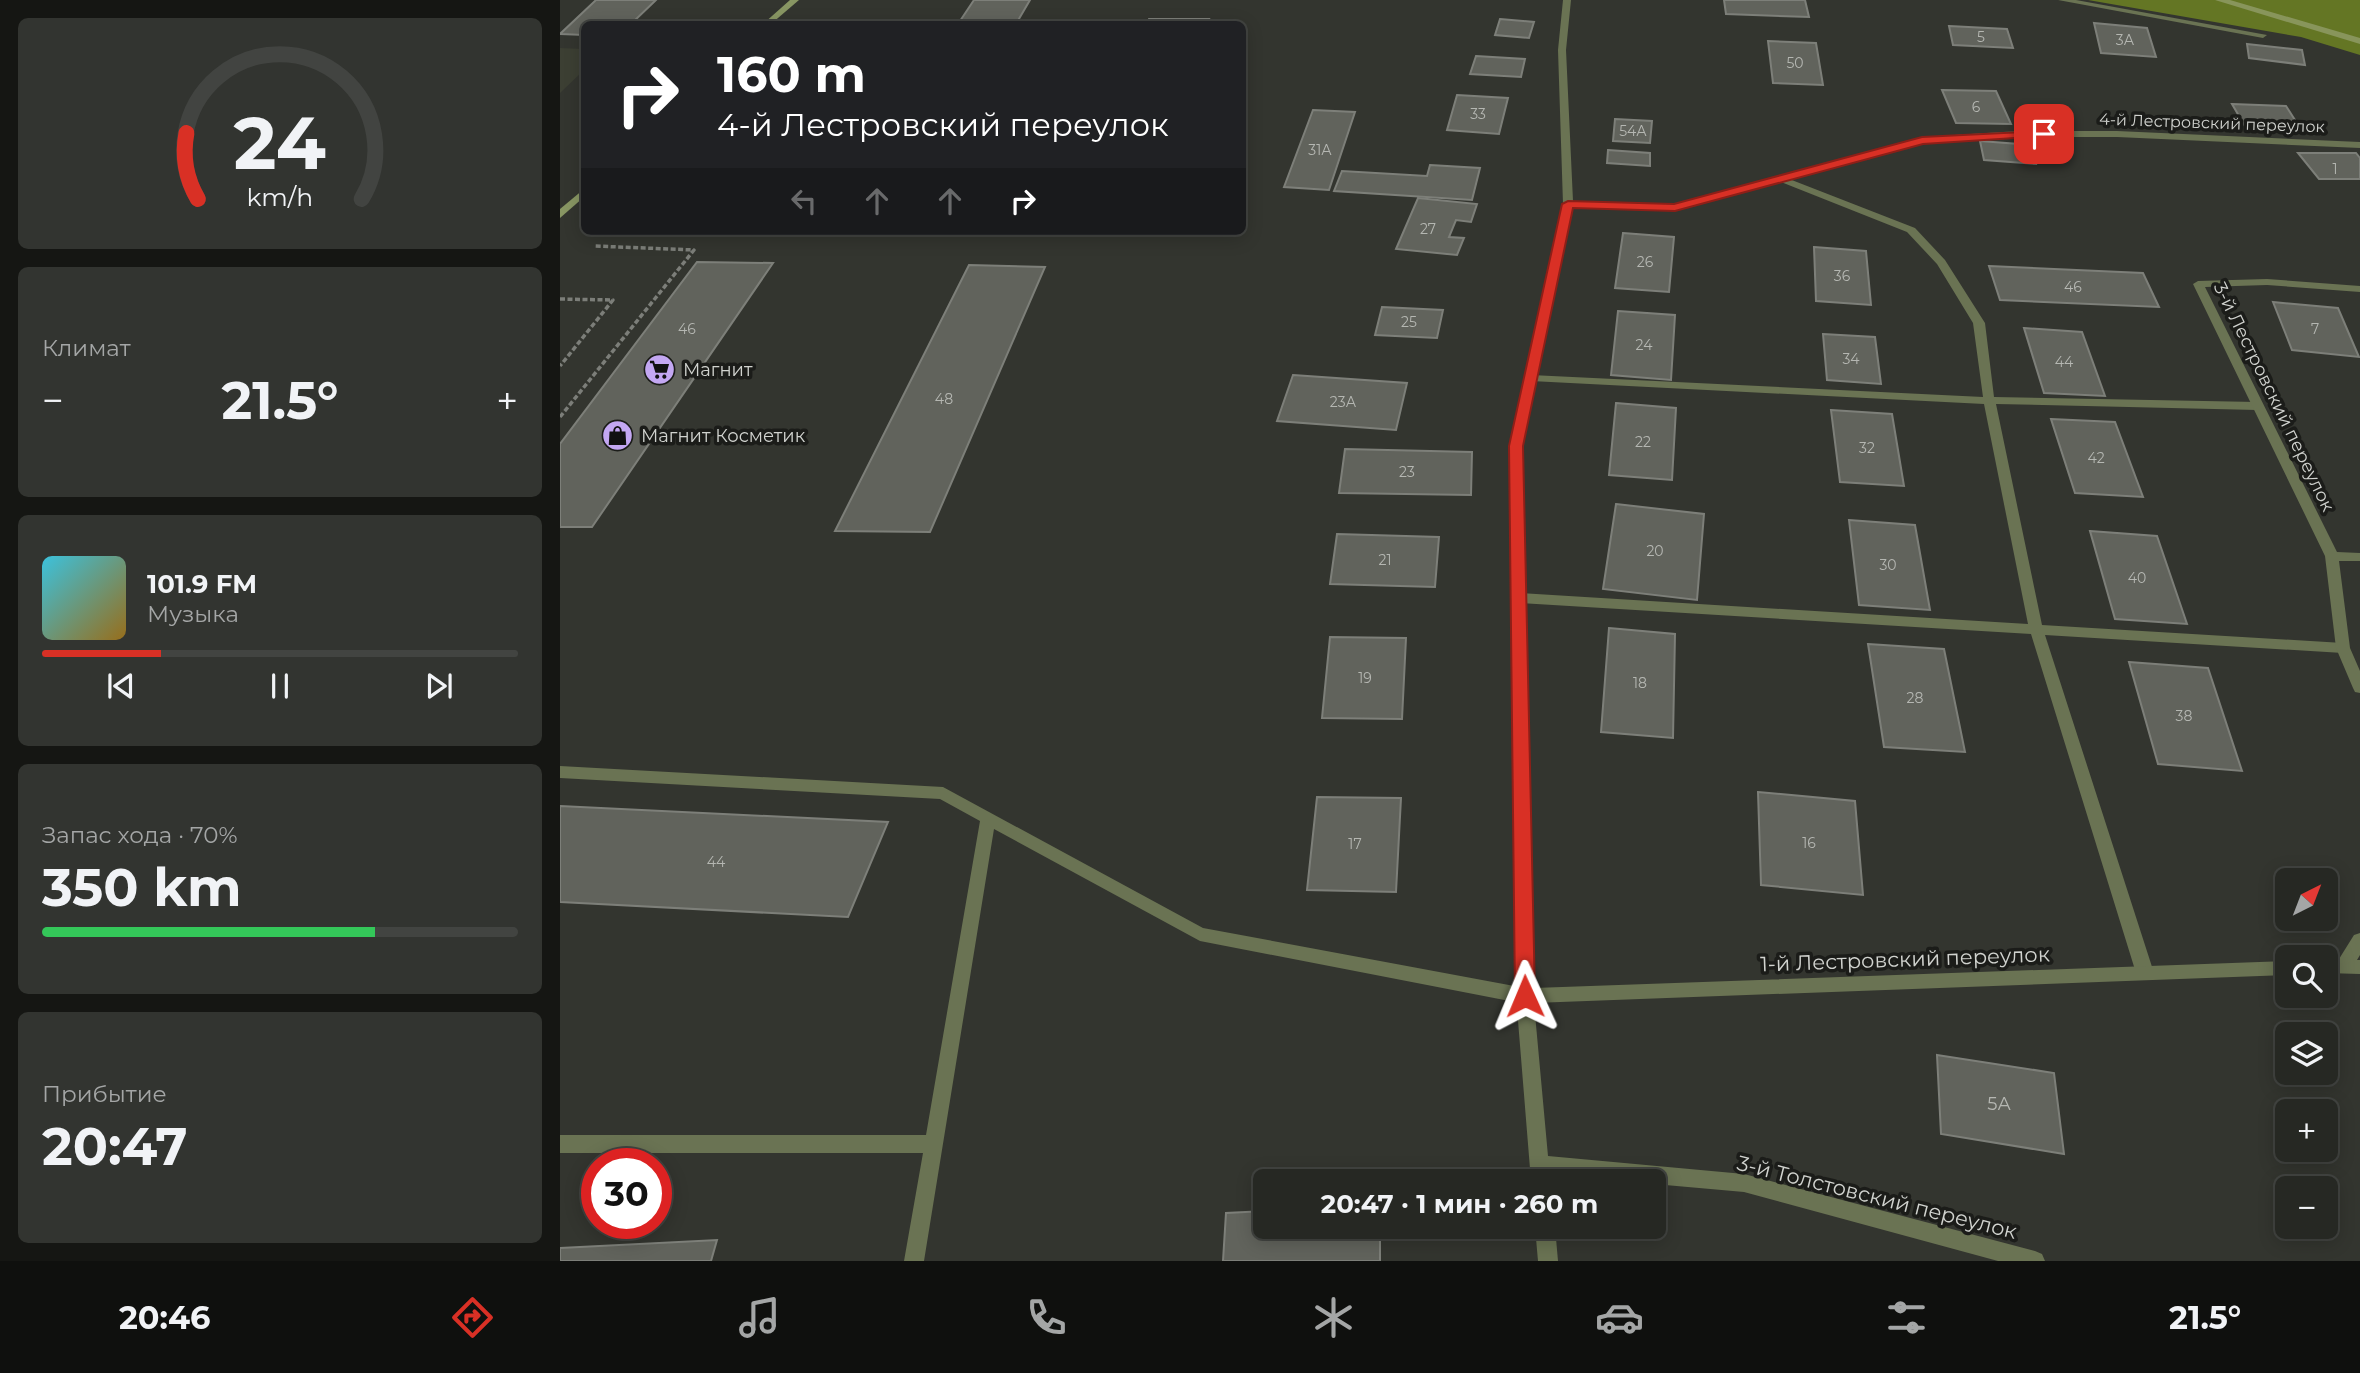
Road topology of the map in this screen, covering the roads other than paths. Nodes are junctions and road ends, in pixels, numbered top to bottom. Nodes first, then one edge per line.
1 (795, 0) edge
2 (1567, 0) edge
3 (2062, 0) edge
4 (770, 21) edge
5 (2263, 35) dead end
6 (2360, 145) edge
7 (1784, 180) junction
8 (581, 195) edge
9 (1568, 204) junction
10 (560, 215) edge
11 (2360, 289) edge
12 (1531, 378) junction
13 (1989, 400) junction
14 (2257, 406) junction
15 (2332, 556) junction
16 (2360, 556) edge
17 (1519, 598) junction
18 (2036, 629) junction
19 (2343, 648) junction
20 (2360, 688) edge
21 (560, 772) edge
22 (988, 819) junction
23 (2360, 940) edge
24 (2352, 967) edge
25 (2275, 968) edge
26 (2145, 973) junction
27 (1525, 996) junction
28 (560, 1144) edge
29 (933, 1144) junction
30 (1541, 1169) edge
31 (1666, 1179) edge
32 (1546, 1239) edge
33 (914, 1261) edge
34 (1548, 1261) edge
35 (2035, 1261) edge

1 - 4 main road
2 - 9 street
3 - 5 street
6 - 7 street, 4-й Лестровский переулок
7 - 9 street, 4-й Лестровский переулок
7 - 13 street
8 - 10 main road
9 - 12 street
11 - 14 street, 3-й Лестровский переулок
12 - 13 street
12 - 17 street
13 - 14 street
13 - 18 street
14 - 15 street, 3-й Лестровский переулок
15 - 16 street
15 - 19 street, 3-й Лестровский переулок
17 - 18 street
17 - 27 street
18 - 19 street
18 - 26 street
19 - 20 street, 3-й Лестровский переулок
21 - 22 street, 1-й Лестровский переулок
22 - 27 street, 1-й Лестровский переулок
22 - 29 street
23 - 24 street
25 - 26 street, 1-й Лестровский переулок
26 - 27 street, 1-й Лестровский переулок
27 - 30 street
28 - 29 street
29 - 33 street
31 - 35 street, 3-й Толстовский переулок
32 - 34 street

